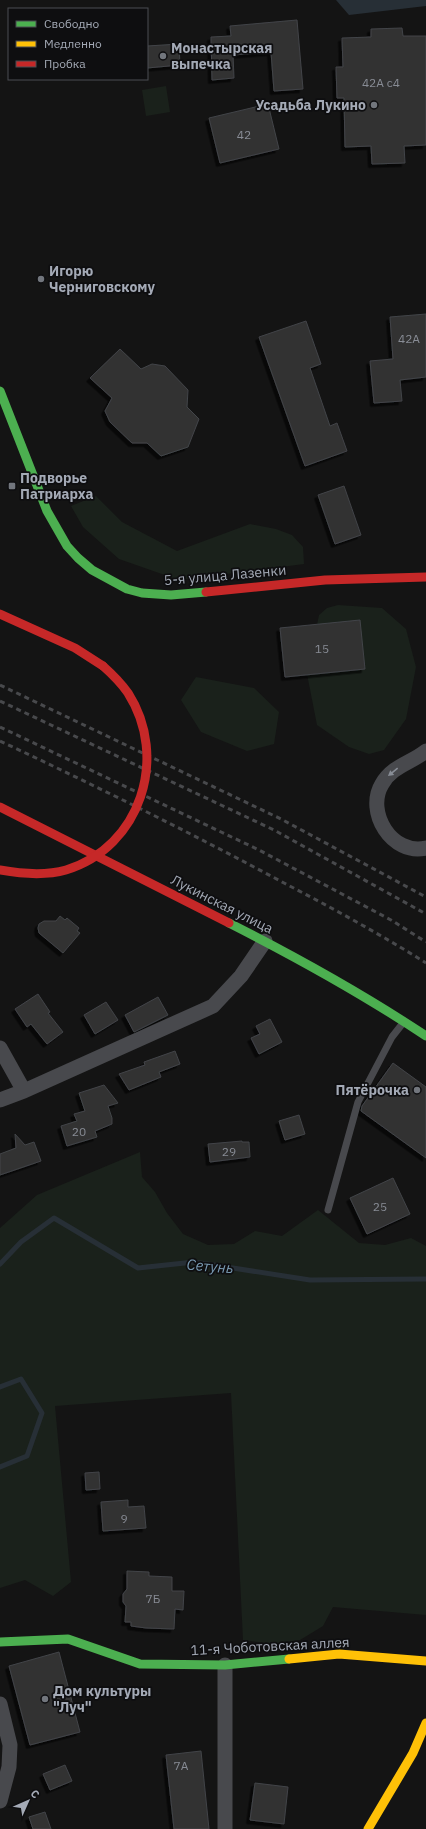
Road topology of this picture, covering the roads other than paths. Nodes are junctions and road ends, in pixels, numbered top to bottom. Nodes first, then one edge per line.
1 (0, 391) edge
2 (426, 577) edge
3 (0, 614) edge
4 (426, 751) edge
5 (0, 807) edge
6 (426, 848) edge
7 (0, 870) edge
8 (265, 941) junction
9 (404, 1021) junction
10 (426, 1036) edge
11 (0, 1048) edge
12 (24, 1091) junction
13 (0, 1100) edge
14 (328, 1210) dead end
15 (0, 1642) edge
16 (426, 1661) edge
17 (225, 1664) junction
18 (0, 1704) edge
19 (426, 1723) edge
20 (0, 1801) edge
21 (225, 1829) edge
22 (368, 1829) edge

1 - 2 street, 5-я улица Лазенки
3 - 7 street, bridge
4 -> 6 street
5 - 8 street, Лукинская улица
8 - 9 street, Лукинская улица
8 - 12 street
9 - 10 street, Лукинская улица
9 - 14 lane
11 - 12 street
12 - 13 street
15 - 17 street, 11-я Чоботовская аллея
16 - 17 street, 11-я Чоботовская аллея
17 - 21 street
18 - 20 street
19 - 22 street

